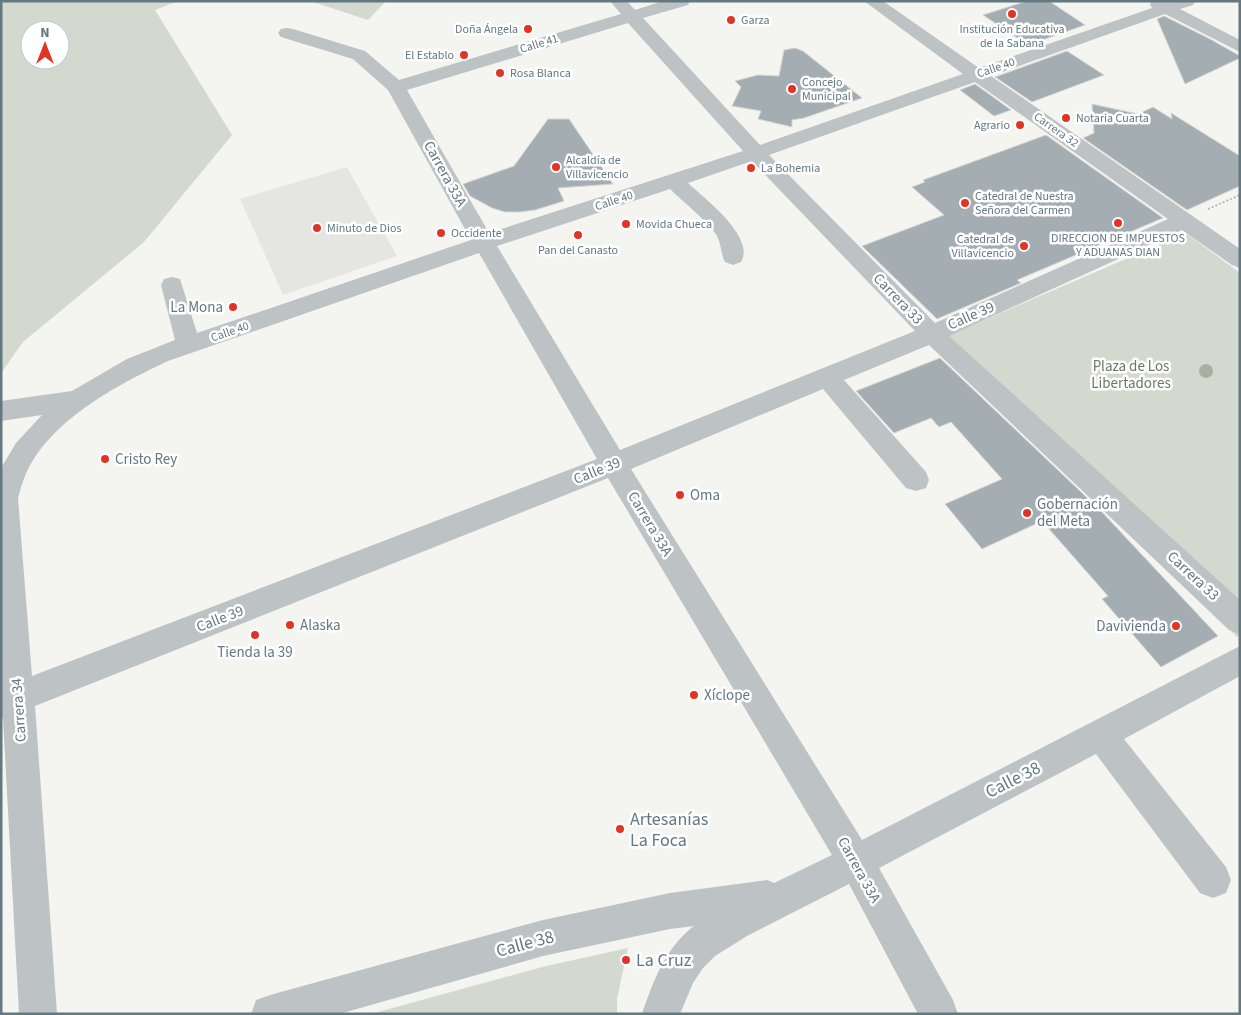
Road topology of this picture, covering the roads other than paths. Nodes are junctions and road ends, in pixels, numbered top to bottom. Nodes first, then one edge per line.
1 (682, 1) edge
2 (872, 1) edge
3 (1187, 1) edge
4 (1160, 5) edge
5 (625, 8) edge
6 (287, 33) dead end
7 (1240, 47) edge
8 (976, 74) junction
9 (396, 87) junction
10 (756, 153) junction
11 (674, 181) junction
12 (1185, 220) junction
13 (484, 243) junction
14 (733, 257) dead end
15 (1240, 260) edge
16 (172, 285) dead end
17 (932, 334) junction
18 (189, 346) junction
19 (827, 377) junction
20 (78, 400) junction
21 (1, 411) edge
22 (52, 422) joint
23 (614, 464) junction
24 (916, 480) dead end
25 (1240, 620) edge
26 (1240, 660) edge
27 (10, 701) edge
28 (1101, 735) junction
29 (856, 862) junction
30 (1213, 880) dead end
31 (784, 895) junction
32 (664, 1005) edge
33 (38, 1014) edge
34 (270, 1014) edge
35 (939, 1014) edge

1 - 5 street, Calle 41
2 - 8 street, Carrera 32
3 - 4 street, Calle 40
4 - 7 street
4 - 8 street, Calle 40
5 - 9 street, Calle 41
5 - 10 street, Carrera 33
6 - 9 street, Carrera 33A
8 - 10 street, Calle 40
8 - 12 street, Carrera 32
9 - 13 street, Carrera 33A
10 - 11 street, Calle 40
10 - 17 street, Carrera 33
11 - 13 street, Calle 40
11 - 14 street
12 - 15 street, Carrera 32
12 - 17 street, Calle 39
13 - 18 street, Calle 40
13 - 23 street, Carrera 33A
16 - 18 street
17 - 19 street, Calle 39
17 - 25 street, Carrera 33
18 - 20 street, Calle 40
19 - 23 street, Calle 39
19 - 24 street
20 - 21 street
20 - 22 street, Calle 40
22 - 27 street, Carrera 34
23 - 27 street, Calle 39
23 - 29 street, Carrera 33A
26 - 28 street, Calle 38
27 - 33 street, Carrera 34
28 - 29 street, Calle 38
28 - 30 street
29 - 31 street, Calle 38
29 - 35 street, Carrera 33A
31 - 32 street, Calle 38
31 - 34 street, Calle 38

